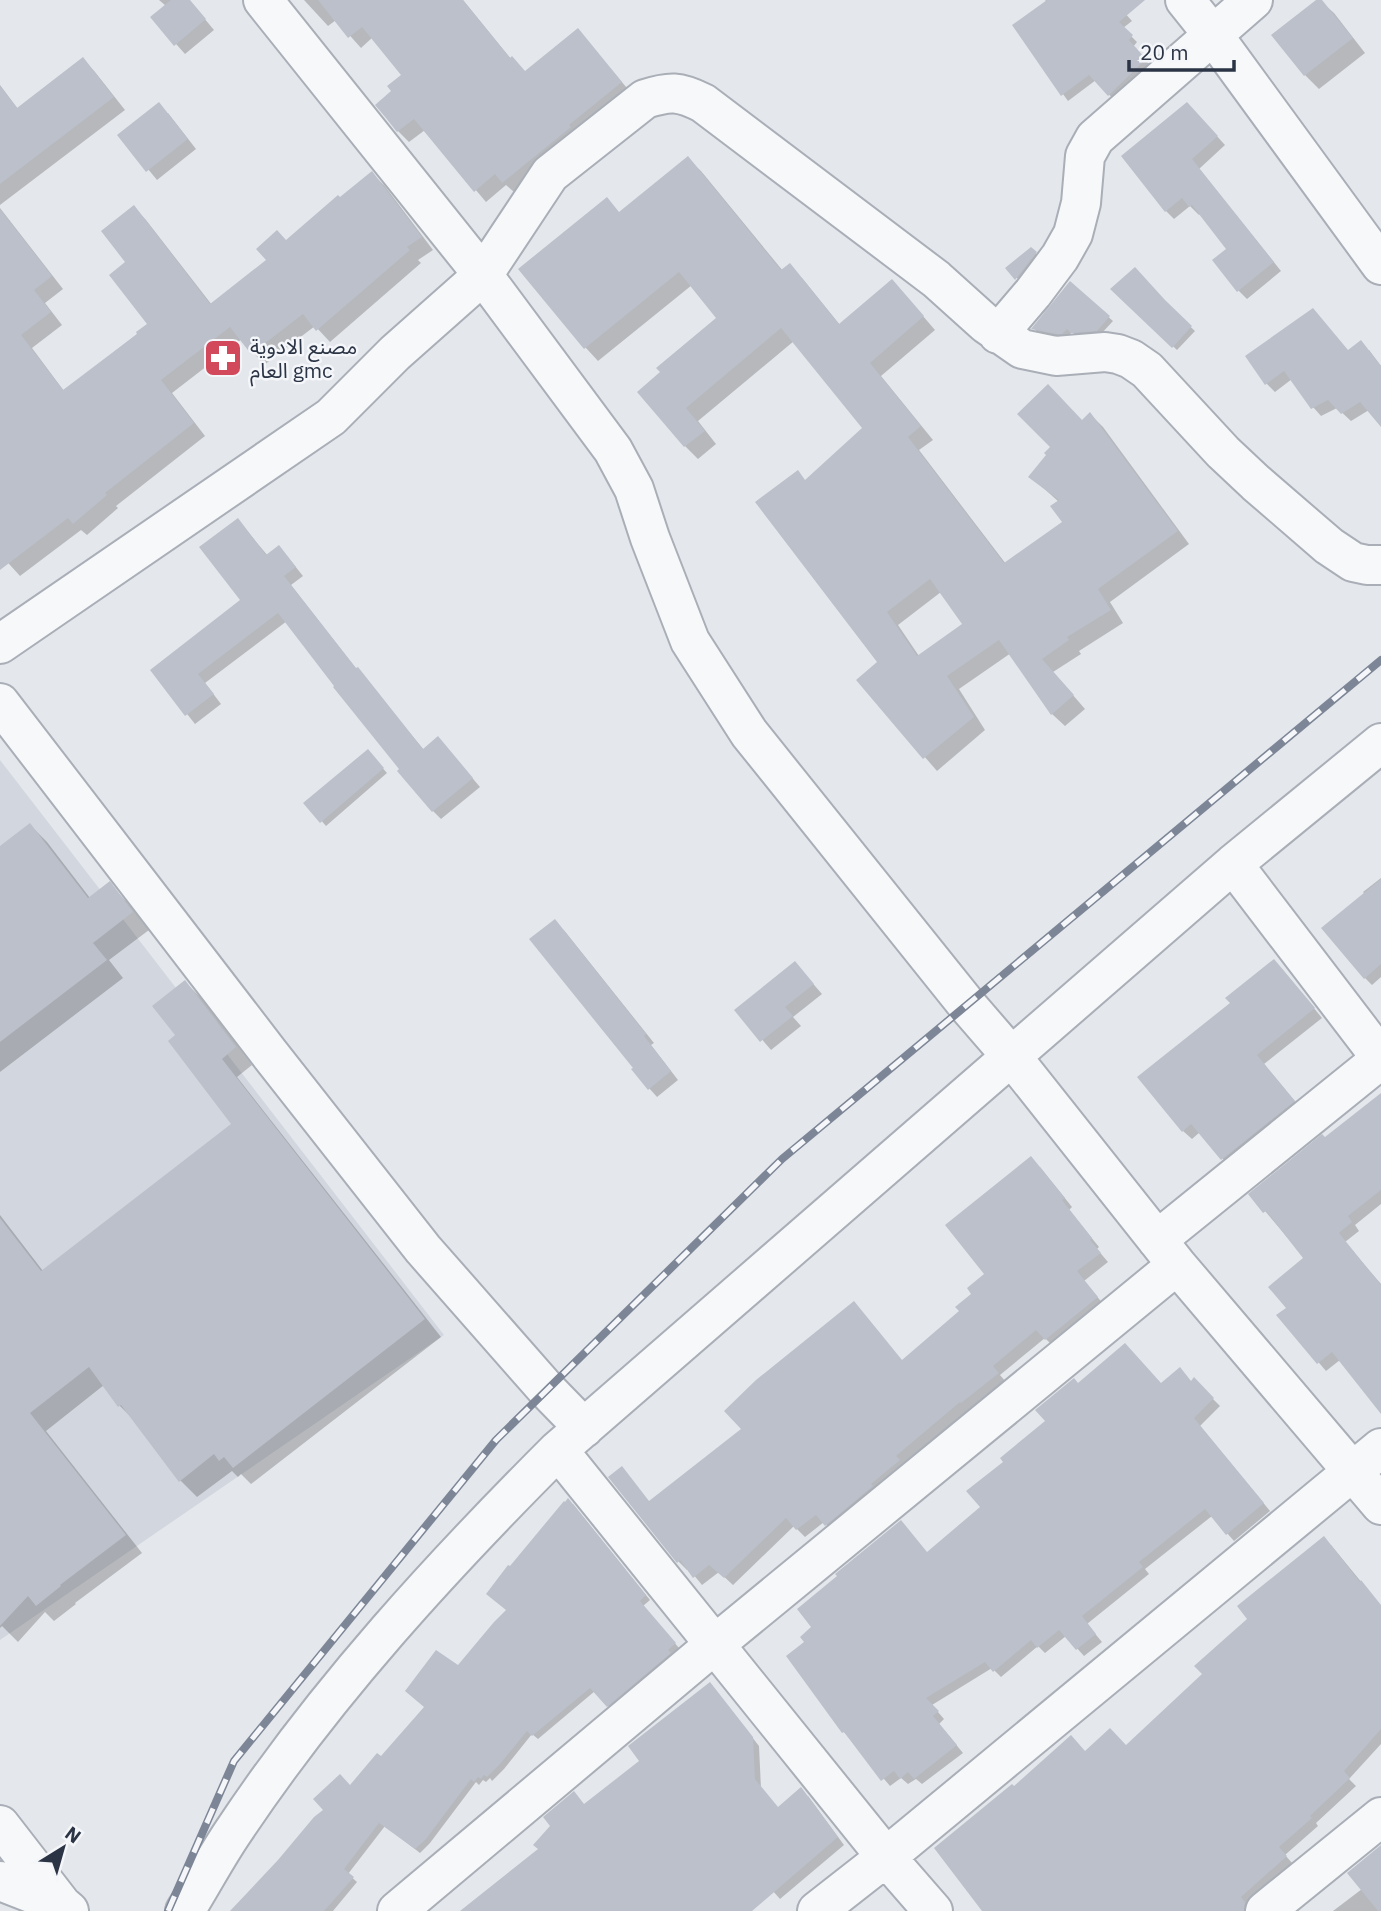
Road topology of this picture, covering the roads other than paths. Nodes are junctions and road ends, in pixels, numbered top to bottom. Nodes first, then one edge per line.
1 (263, 0) edge
2 (1185, 0) edge
3 (1252, 0) edge
4 (1213, 35) junction
5 (1381, 265) edge
6 (483, 275) junction
7 (998, 334) junction
8 (1381, 565) edge
9 (0, 644) edge
10 (0, 702) edge
11 (1381, 743) edge
12 (1233, 864) junction
13 (1012, 1057) junction
14 (1381, 1059) edge
15 (1167, 1252) junction
16 (571, 1439) junction
17 (1367, 1459) edge
18 (1381, 1505) edge
19 (714, 1645) junction
20 (1381, 1816) edge
21 (0, 1825) edge
22 (886, 1857) junction
23 (0, 1881) edge
24 (65, 1908) edge
25 (1274, 1908) edge
26 (186, 1911) edge
27 (397, 1911) edge
28 (817, 1911) edge
29 (933, 1911) edge

1 - 6 street
2 - 4 street
3 - 4 street
4 - 5 street
4 - 7 street
6 - 7 street
6 - 9 street
6 - 13 street
7 - 8 street
10 - 16 street
11 - 12 street
12 - 13 street
12 - 14 street
13 - 15 street
13 - 16 street
14 - 15 street
15 - 17 street
15 - 19 street
16 - 19 street
16 - 26 street
17 - 18 street
17 - 22 street
19 - 22 street
19 - 27 street
20 - 25 street
21 - 24 street
22 - 28 street
22 - 29 street
23 - 24 street

